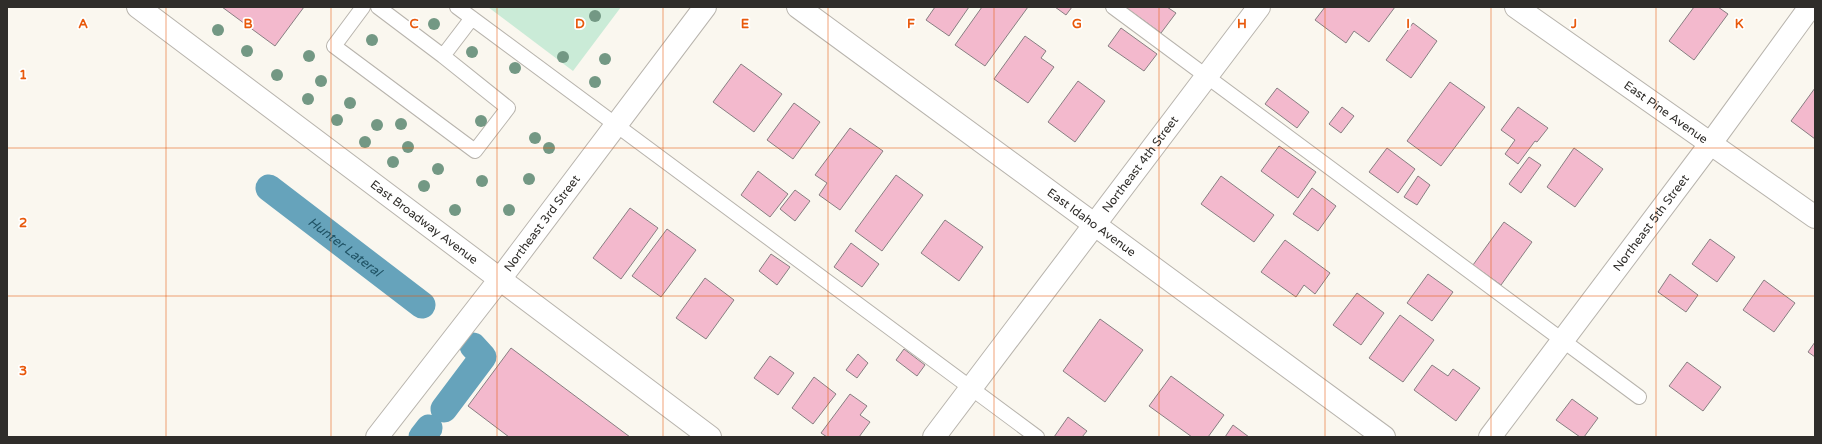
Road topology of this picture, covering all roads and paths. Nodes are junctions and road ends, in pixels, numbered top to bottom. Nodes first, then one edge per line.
1 (363, 7) edge
2 (378, 7) edge
3 (457, 7) edge
4 (705, 7) edge
5 (798, 7) edge
6 (1113, 7) edge
7 (1259, 7) edge
8 (1516, 7) edge
9 (1810, 7) edge
10 (145, 9) edge
11 (472, 18) junction
12 (443, 56) junction
13 (1207, 77) junction
14 (616, 125) junction
15 (1711, 143) junction
16 (1815, 217) edge
17 (1095, 225) junction
18 (500, 279) junction
19 (1563, 341) junction
20 (971, 388) junction
21 (1639, 397) dead end
22 (378, 437) edge
23 (710, 437) edge
24 (934, 437) edge
25 (1037, 437) edge
26 (1384, 437) edge
27 (1490, 437) edge

1 - 12 lane
2 - 12 lane
3 - 11 lane
4 - 14 street, Northeast 3rd Street
5 - 17 street, East Idaho Avenue
6 - 13 lane
7 - 13 street, Northeast 4th Street
8 - 15 street, East Pine Avenue
9 - 15 street, Northeast 5th Street
10 - 18 street, East Broadway Avenue
11 - 12 lane
11 - 14 lane
13 - 17 street, Northeast 4th Street
13 - 19 lane
14 - 18 street, Northeast 3rd Street
14 - 20 lane
15 - 16 street, East Pine Avenue
15 - 19 street, Northeast 5th Street
17 - 20 street, Northeast 4th Street
17 - 26 street, East Idaho Avenue
18 - 22 street, Northeast 3rd Street
18 - 23 street, East Broadway Avenue
19 - 21 lane
19 - 27 street, Northeast 5th Street
20 - 24 street, Northeast 4th Street
20 - 25 lane

